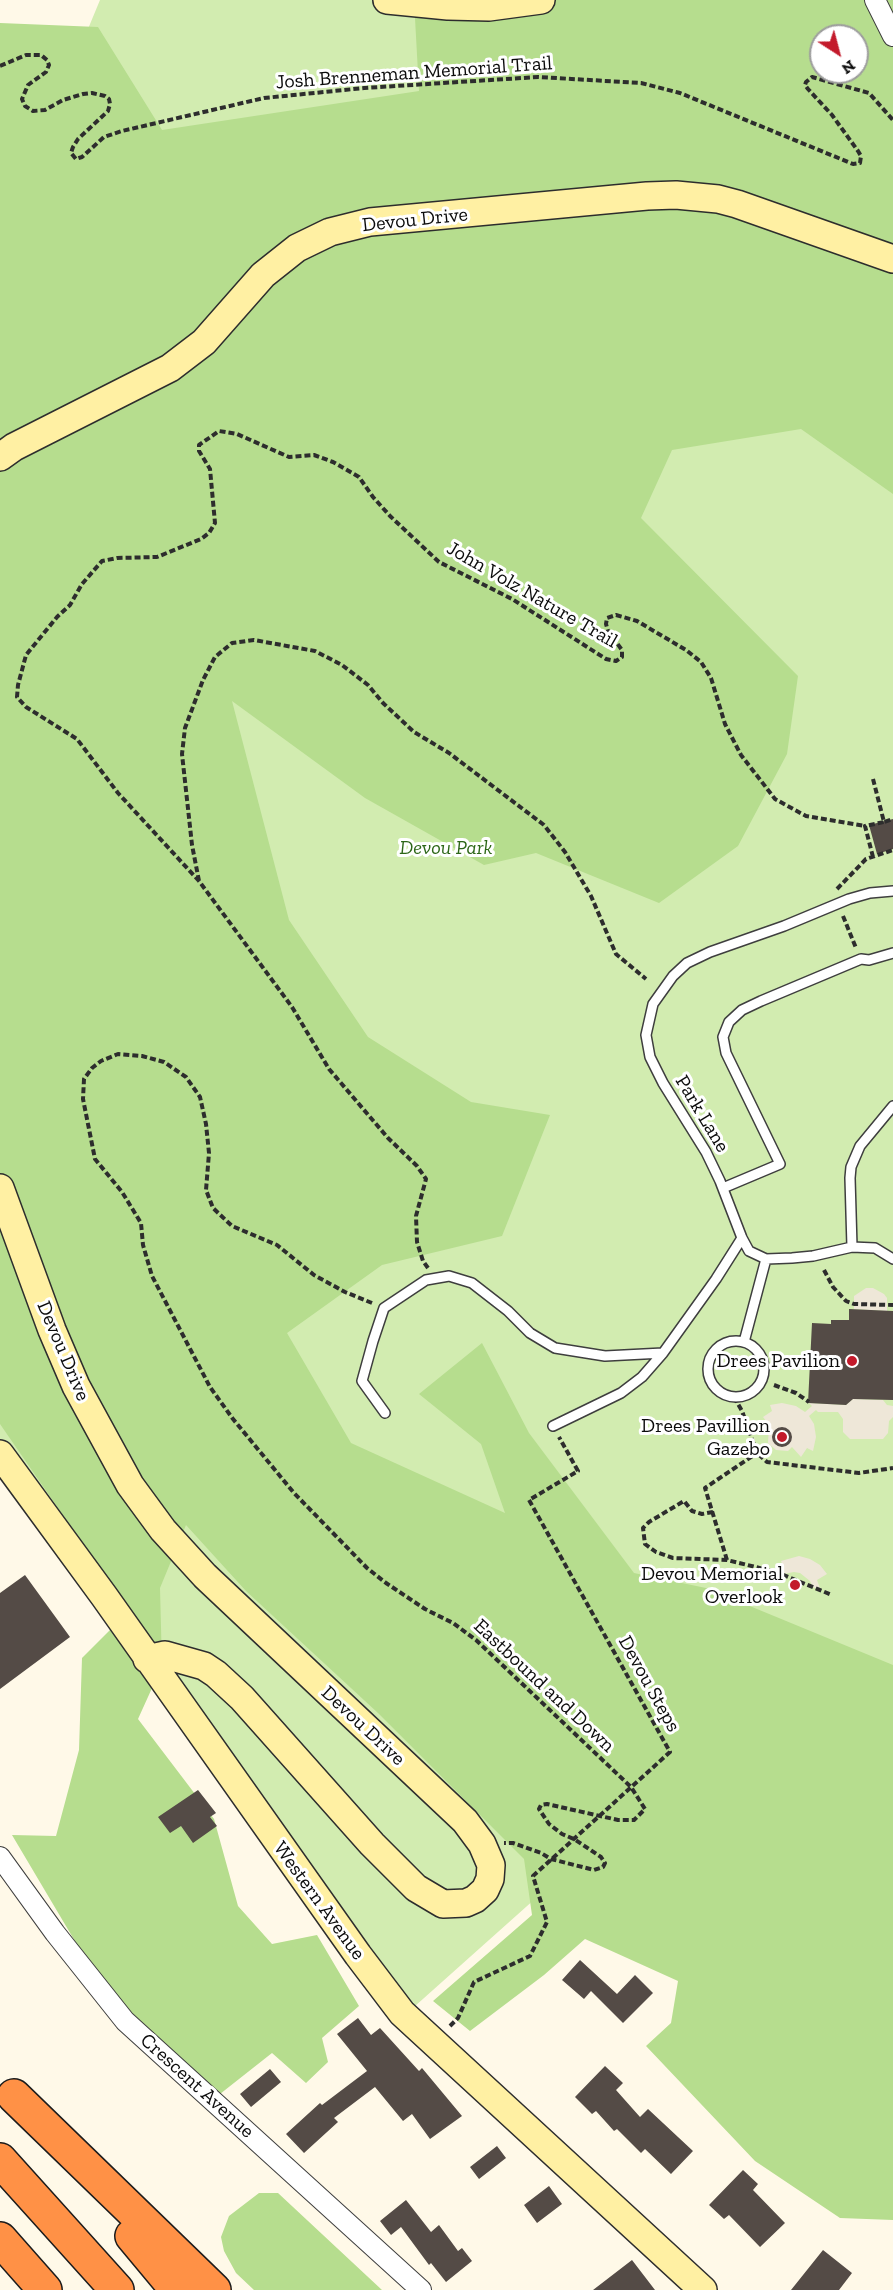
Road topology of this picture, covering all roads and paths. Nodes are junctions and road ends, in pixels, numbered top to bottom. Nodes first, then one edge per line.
1 (395, 0) edge
2 (542, 0) edge
3 (875, 0) edge
4 (893, 36) edge
5 (0, 66) edge
6 (893, 120) edge
7 (893, 259) edge
8 (0, 457) edge
9 (873, 779) dead end
10 (893, 819) edge
11 (884, 822) junction
12 (865, 826) junction
13 (873, 857) dead end
14 (199, 881) junction
15 (893, 891) edge
16 (893, 953) edge
17 (646, 979) dead end
18 (893, 1106) edge
19 (0, 1188) edge
20 (723, 1188) junction
21 (742, 1238) junction
22 (852, 1246) junction
23 (766, 1259) junction
24 (893, 1259) edge
25 (824, 1270) dead end
26 (448, 1276) junction
27 (872, 1304) junction
28 (893, 1305) edge
29 (384, 1308) junction
30 (871, 1310) dead end
31 (744, 1342) junction
32 (663, 1353) junction
33 (774, 1385) dead end
34 (734, 1397) junction
35 (808, 1402) dead end
36 (385, 1413) dead end
37 (553, 1426) joint
38 (756, 1453) junction
39 (0, 1454) edge
40 (893, 1468) edge
41 (713, 1512) junction
42 (727, 1560) junction
43 (832, 1595) dead end
44 (147, 1659) junction
45 (631, 1787) junction
46 (599, 1816) junction
47 (574, 1839) junction
48 (482, 1844) junction
49 (0, 1857) edge
50 (551, 1859) junction
51 (444, 2032) dead end
52 (7, 2088) edge
53 (0, 2160) edge
54 (0, 2240) edge
55 (45, 2290) edge
56 (117, 2290) edge
57 (177, 2290) edge
58 (214, 2290) edge
59 (421, 2290) edge
60 (703, 2290) edge

1 - 2 street
3 - 4 street
5 - 6 path, Josh Brenneman Memorial Trail
7 - 8 street, Devou Drive
9 - 11 path
10 - 11 path
11 - 12 path
12 - 13 path
12 - 14 path, John Volz Nature Trail
14 - 17 path, John Volz Nature Trail
14 - 26 path, John Volz Nature Trail
15 - 20 lane, Park Lane
16 - 20 lane
18 - 22 lane
19 - 48 street, Devou Drive
20 - 21 lane, Park Lane
21 - 23 lane, Park Lane
21 - 32 lane
22 - 23 lane
22 - 24 lane
23 - 31 lane
25 - 27 path
26 - 29 lane
26 - 32 lane
27 - 28 path
27 - 30 path
29 - 36 lane
29 - 45 path, Eastbound and Down
31 - 34 lane
31 - 34 lane
32 - 37 lane
33 - 35 path
34 - 38 path
37 - 45 path, Devou Steps
38 - 40 path
38 - 41 path
39 - 44 street, Western Avenue
41 - 42 path
41 - 42 path
42 - 43 path
44 - 48 street, Devou Drive
44 - 60 street, Western Avenue
45 - 46 path, Devou Steps
45 - 46 path, Eastbound and Down
46 - 47 path, Devou Steps
46 - 47 path, Eastbound and Down
47 - 50 path, Devou Steps
47 - 50 path, Eastbound and Down
48 - 50 path, Eastbound and Down
49 - 59 street, Crescent Avenue
50 - 51 path, Devou Steps
52 - 57 highway
52 - 58 highway
53 - 56 highway
54 - 55 highway

